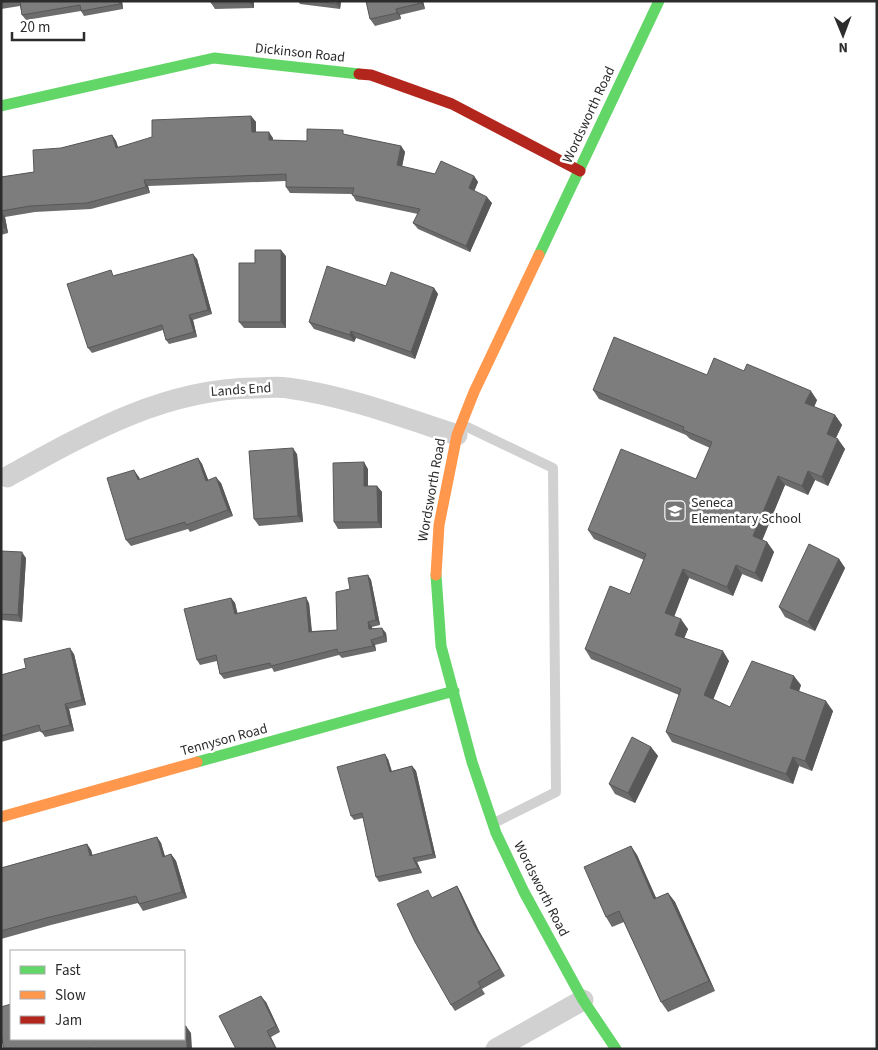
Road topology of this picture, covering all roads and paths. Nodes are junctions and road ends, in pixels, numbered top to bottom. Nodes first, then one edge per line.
1 (659, 1) edge
2 (1, 106) edge
3 (580, 171) junction
4 (459, 430) junction
5 (7, 477) dead end
6 (454, 692) junction
7 (1, 817) edge
8 (493, 823) junction
9 (583, 1000) junction
10 (496, 1049) edge
11 (616, 1049) edge

1 - 3 street, Wordsworth Road
2 - 3 street, Dickinson Road
3 - 4 street, Wordsworth Road
4 - 5 street, Lands End
4 - 6 street, Wordsworth Road
4 - 8 lane
6 - 7 street, Tennyson Road
6 - 8 street, Wordsworth Road
8 - 9 street, Wordsworth Road
9 - 10 street
9 - 11 street, Wordsworth Road

